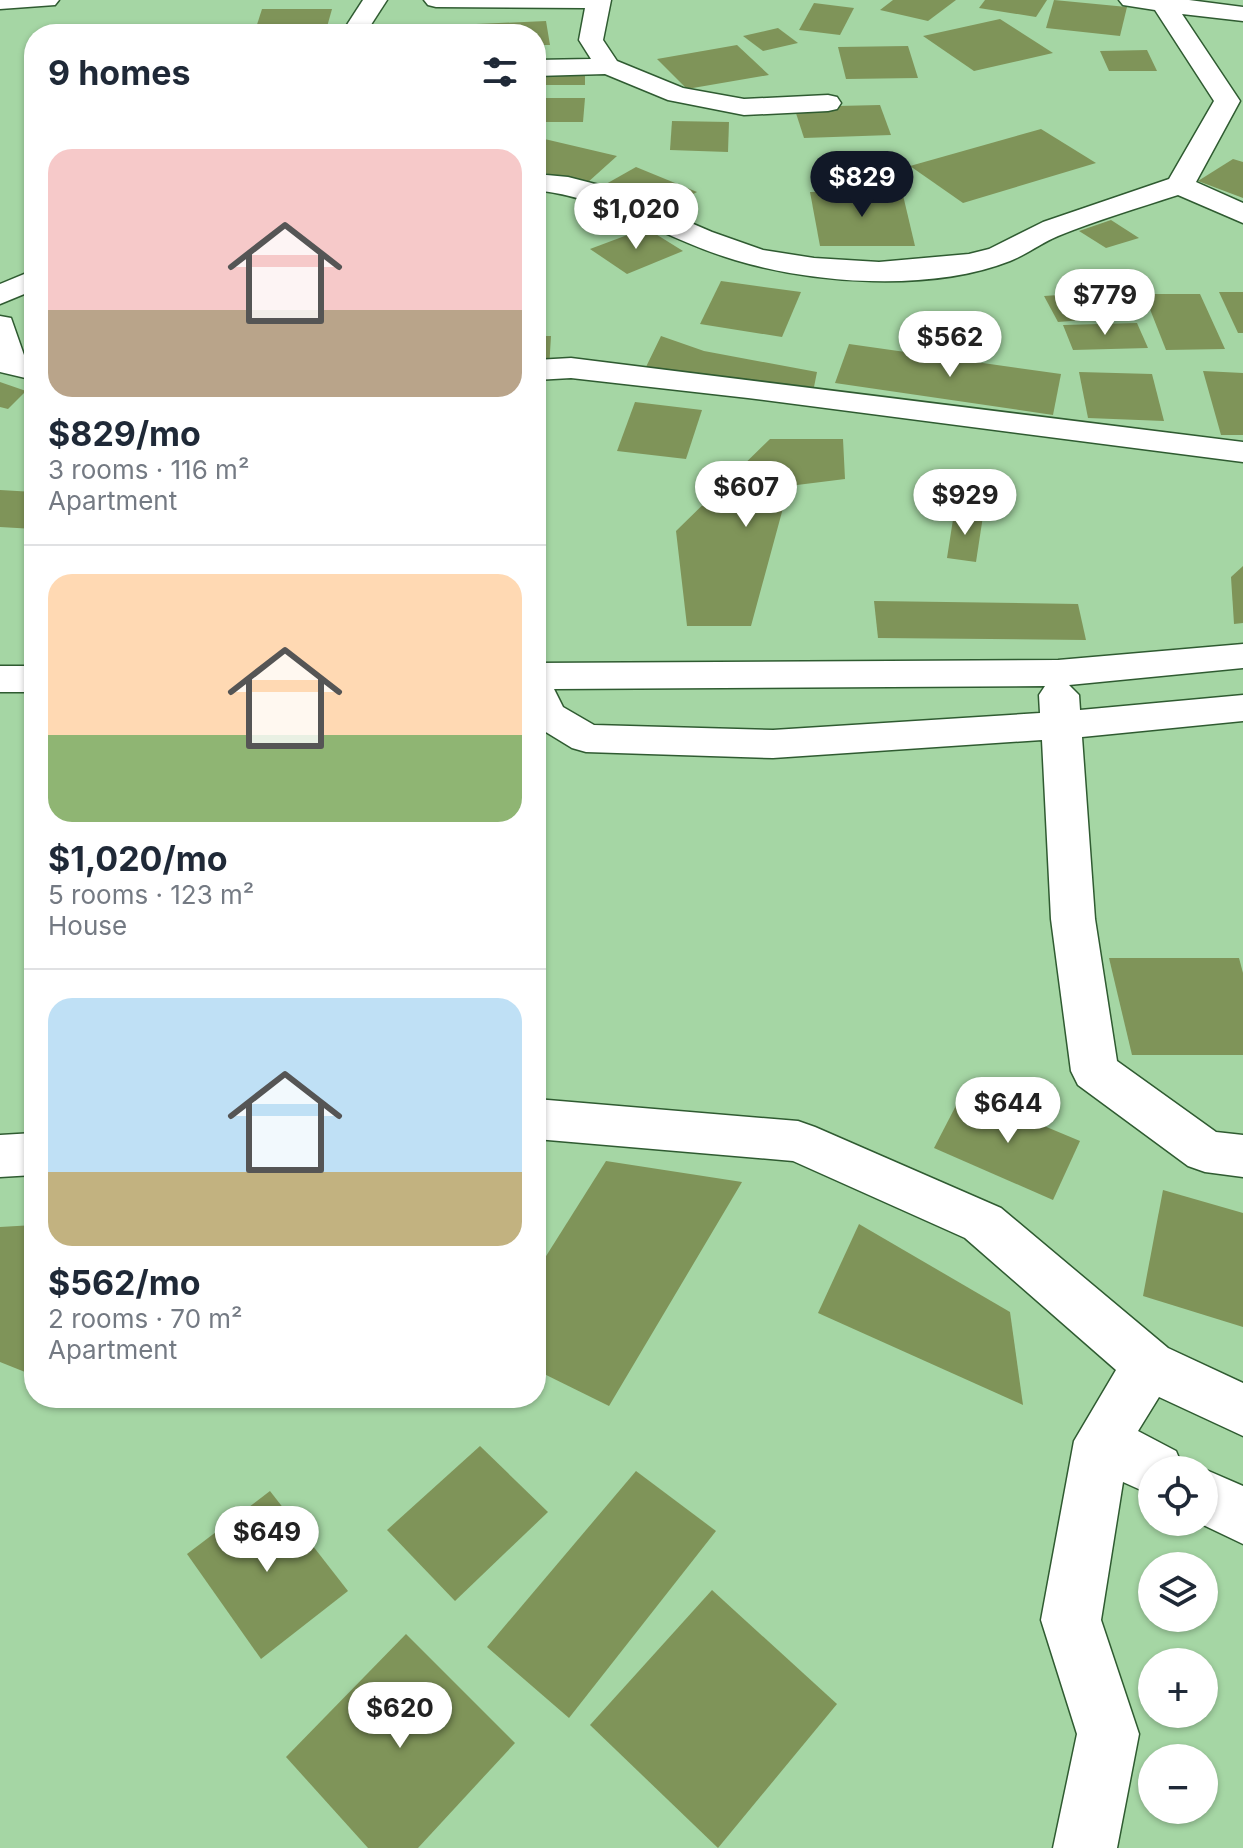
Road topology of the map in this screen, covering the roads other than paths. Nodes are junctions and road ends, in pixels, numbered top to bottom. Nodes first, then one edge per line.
1 (47, 0) edge
2 (375, 0) edge
3 (436, 0) edge
4 (1131, 0) edge
5 (598, 1) edge
6 (0, 2) edge
7 (1164, 5) junction
8 (1243, 14) edge
9 (359, 24) edge
10 (608, 66) junction
11 (546, 68) edge
12 (828, 103) dead end
13 (546, 184) edge
14 (1180, 185) junction
15 (1243, 214) edge
16 (24, 284) edge
17 (0, 295) edge
18 (0, 325) edge
19 (24, 368) edge
20 (546, 369) edge
21 (1243, 452) edge
22 (1243, 656) edge
23 (1058, 673) junction
24 (546, 676) edge
25 (0, 679) edge
26 (24, 679) edge
27 (1243, 708) edge
28 (546, 713) edge
29 (1061, 725) junction
30 (546, 1120) edge
31 (24, 1155) edge
32 (0, 1156) edge
33 (1243, 1156) edge
34 (1149, 1365) junction
35 (1243, 1410) edge
36 (1102, 1441) junction
37 (1138, 1460) edge
38 (1218, 1503) edge
39 (1243, 1516) edge
40 (1085, 1848) edge

1 - 6 street
2 - 9 street
3 - 5 street
4 - 7 street
5 - 10 street
7 - 8 street
7 - 14 street
10 - 11 street
10 - 12 street
13 - 14 street
14 - 15 street
16 - 17 street
18 - 19 street
20 - 21 street
22 - 23 street
23 - 24 street
23 - 29 street
25 - 26 street
27 - 29 street
28 - 29 street
29 - 33 street
30 - 34 street
31 - 32 street
34 - 35 street
34 - 36 street
36 - 37 street
36 - 40 street
38 - 39 street

